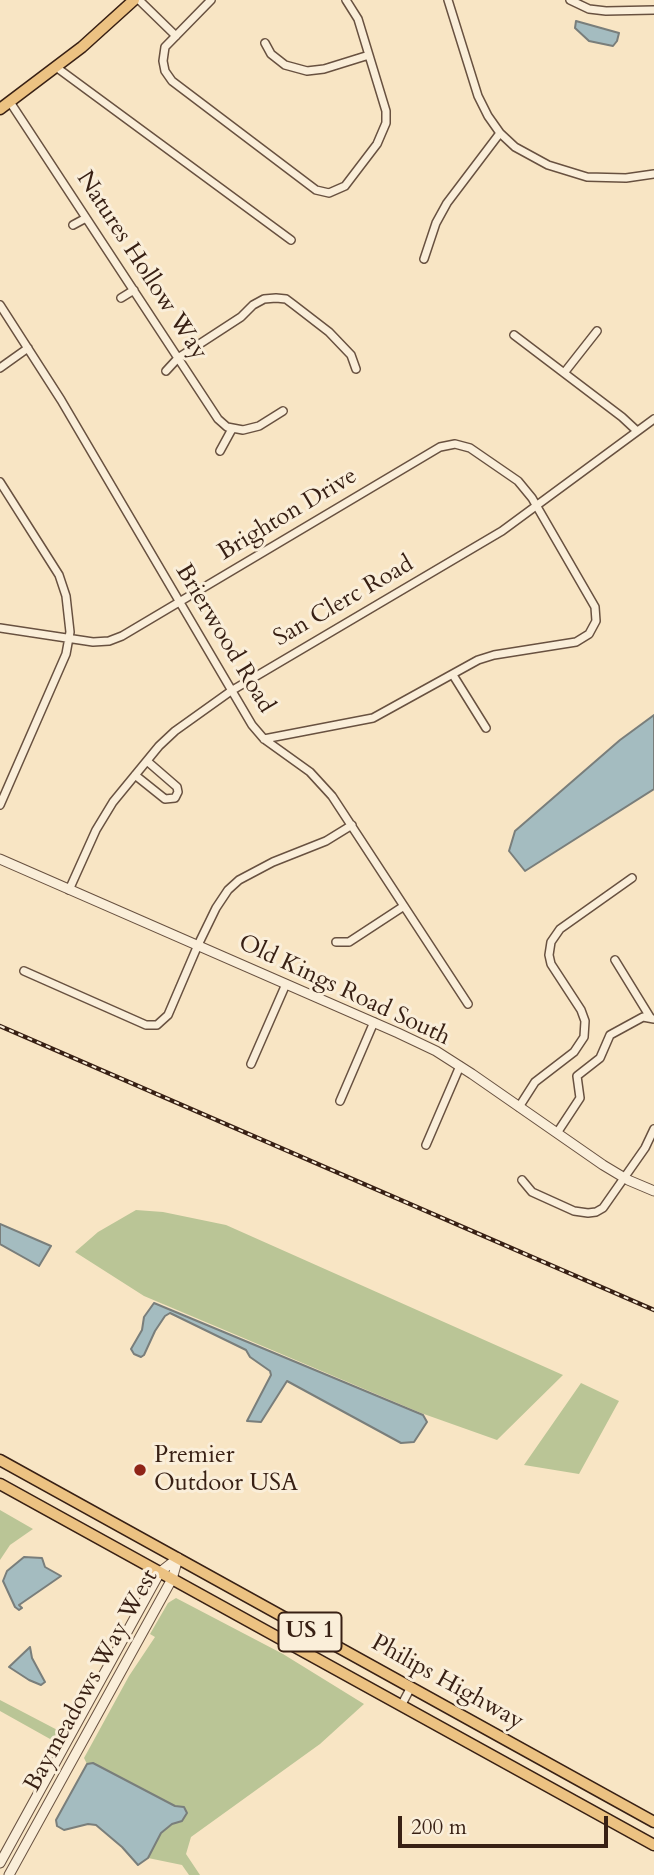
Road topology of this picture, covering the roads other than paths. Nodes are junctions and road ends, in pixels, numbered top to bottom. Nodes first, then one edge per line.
1 (134, 0) edge
2 (139, 0) edge
3 (211, 0) edge
4 (345, 0) edge
5 (448, 0) edge
6 (570, 0) edge
7 (590, 4) edge
8 (654, 10) edge
9 (176, 36) junction
10 (265, 43) dead end
11 (369, 55) junction
12 (56, 67) junction
13 (5, 106) edge
14 (500, 133) junction
15 (654, 174) edge
16 (86, 218) junction
17 (73, 225) dead end
18 (290, 240) dead end
19 (424, 259) dead end
20 (134, 290) junction
21 (121, 298) dead end
22 (0, 305) edge
23 (597, 331) dead end
24 (514, 335) dead end
25 (28, 348) junction
26 (178, 358) junction
27 (0, 368) edge
28 (356, 369) dead end
29 (166, 371) dead end
30 (564, 373) junction
31 (283, 411) dead end
32 (654, 419) edge
33 (232, 429) junction
34 (637, 432) junction
35 (220, 452) dead end
36 (1, 486) edge
37 (537, 507) junction
38 (180, 603) junction
39 (0, 628) edge
40 (69, 639) junction
41 (453, 674) junction
42 (231, 691) junction
43 (486, 729) dead end
44 (264, 739) junction
45 (147, 761) junction
46 (135, 775) junction
47 (0, 805) edge
48 (352, 825) junction
49 (0, 859) edge
50 (632, 878) dead end
51 (69, 890) junction
52 (404, 906) junction
53 (336, 942) dead end
54 (198, 945) junction
55 (615, 960) dead end
56 (24, 971) dead end
57 (286, 984) junction
58 (468, 1004) dead end
59 (654, 1008) edge
60 (652, 1018) edge
61 (374, 1022) junction
62 (251, 1064) dead end
63 (460, 1066) junction
64 (340, 1101) dead end
65 (519, 1107) junction
66 (654, 1129) edge
67 (557, 1133) junction
68 (426, 1145) dead end
69 (624, 1178) junction
70 (522, 1180) dead end
71 (654, 1191) edge
72 (0, 1460) edge
73 (0, 1484) edge
74 (59, 1493) junction
75 (49, 1511) junction
76 (178, 1558) junction
77 (160, 1572) junction
78 (172, 1579) junction
79 (411, 1687) junction
80 (401, 1706) junction
81 (542, 1760) junction
82 (532, 1778) junction
83 (654, 1822) edge
84 (654, 1845) edge
85 (0, 1863) edge
86 (9, 1875) edge

1 - 12 main road
2 - 9 street
3 - 9 street
4 - 11 street
5 - 14 street
6 - 7 street
7 - 8 street
9 - 11 street
10 - 11 street
12 - 13 main road
12 - 18 street
13 - 16 street, Natures Hollow Way
14 - 15 street
14 - 19 street
16 - 17 street
16 - 20 street, Natures Hollow Way
20 - 21 street
20 - 26 street, Natures Hollow Way
22 - 25 street, Brierwood Road
23 - 30 street
24 - 30 street
25 - 27 street
25 - 38 street, Brierwood Road
26 - 28 street
26 - 29 street
26 - 33 street, Natures Hollow Way
30 - 34 street
31 - 33 street
32 - 34 street, San Clerc Road
33 - 35 street
34 - 37 street, San Clerc Road
36 - 40 street
37 - 38 street, Brighton Drive
37 - 41 street, Brighton Drive
37 - 42 street, San Clerc Road
38 - 40 street, Brighton Drive
38 - 42 street, Brierwood Road
39 - 40 street, Brighton Drive
40 - 47 street
41 - 43 street
41 - 44 street
42 - 44 street, Brierwood Road
42 - 45 street, San Clerc Road
44 - 48 street, Brierwood Road
45 - 46 street, San Clerc Road
45 - 46 street
46 - 51 street, San Clerc Road
48 - 52 street, Brierwood Road
48 - 54 street
49 - 51 street, Old Kings Road South
50 - 65 street
51 - 54 street, Old Kings Road South
52 - 53 street
52 - 58 street, Brierwood Road
54 - 56 street
54 - 57 street, Old Kings Road South
55 - 60 street
57 - 61 street, Old Kings Road South
57 - 62 street
59 - 60 street
60 - 67 street
61 - 63 street, Old Kings Road South
61 - 64 street
63 - 65 street, Old Kings Road South
63 - 68 street
65 - 67 street, Old Kings Road South
66 - 69 street
67 - 69 street, Old Kings Road South
69 - 70 street
69 - 71 street, Old Kings Road South
72 - 74 main road, Philips Highway / US 1
73 - 75 main road, Philips Highway / US 1
74 - 75 main road
74 - 76 main road, Philips Highway / US 1
75 - 77 main road, Philips Highway / US 1
76 - 77 street, Baymeadows Way West
76 - 78 street, Baymeadows Way West
76 - 79 main road, Philips Highway / US 1
77 - 78 main road, Philips Highway / US 1
77 - 85 street, Baymeadows Way West
78 - 80 main road, Philips Highway / US 1
78 - 86 street, Baymeadows Way West
79 - 80 street
79 - 81 main road, Philips Highway / US 1
80 - 82 main road, Philips Highway / US 1
81 - 82 main road
81 - 83 main road, Philips Highway / US 1
82 - 84 main road, Philips Highway / US 1

